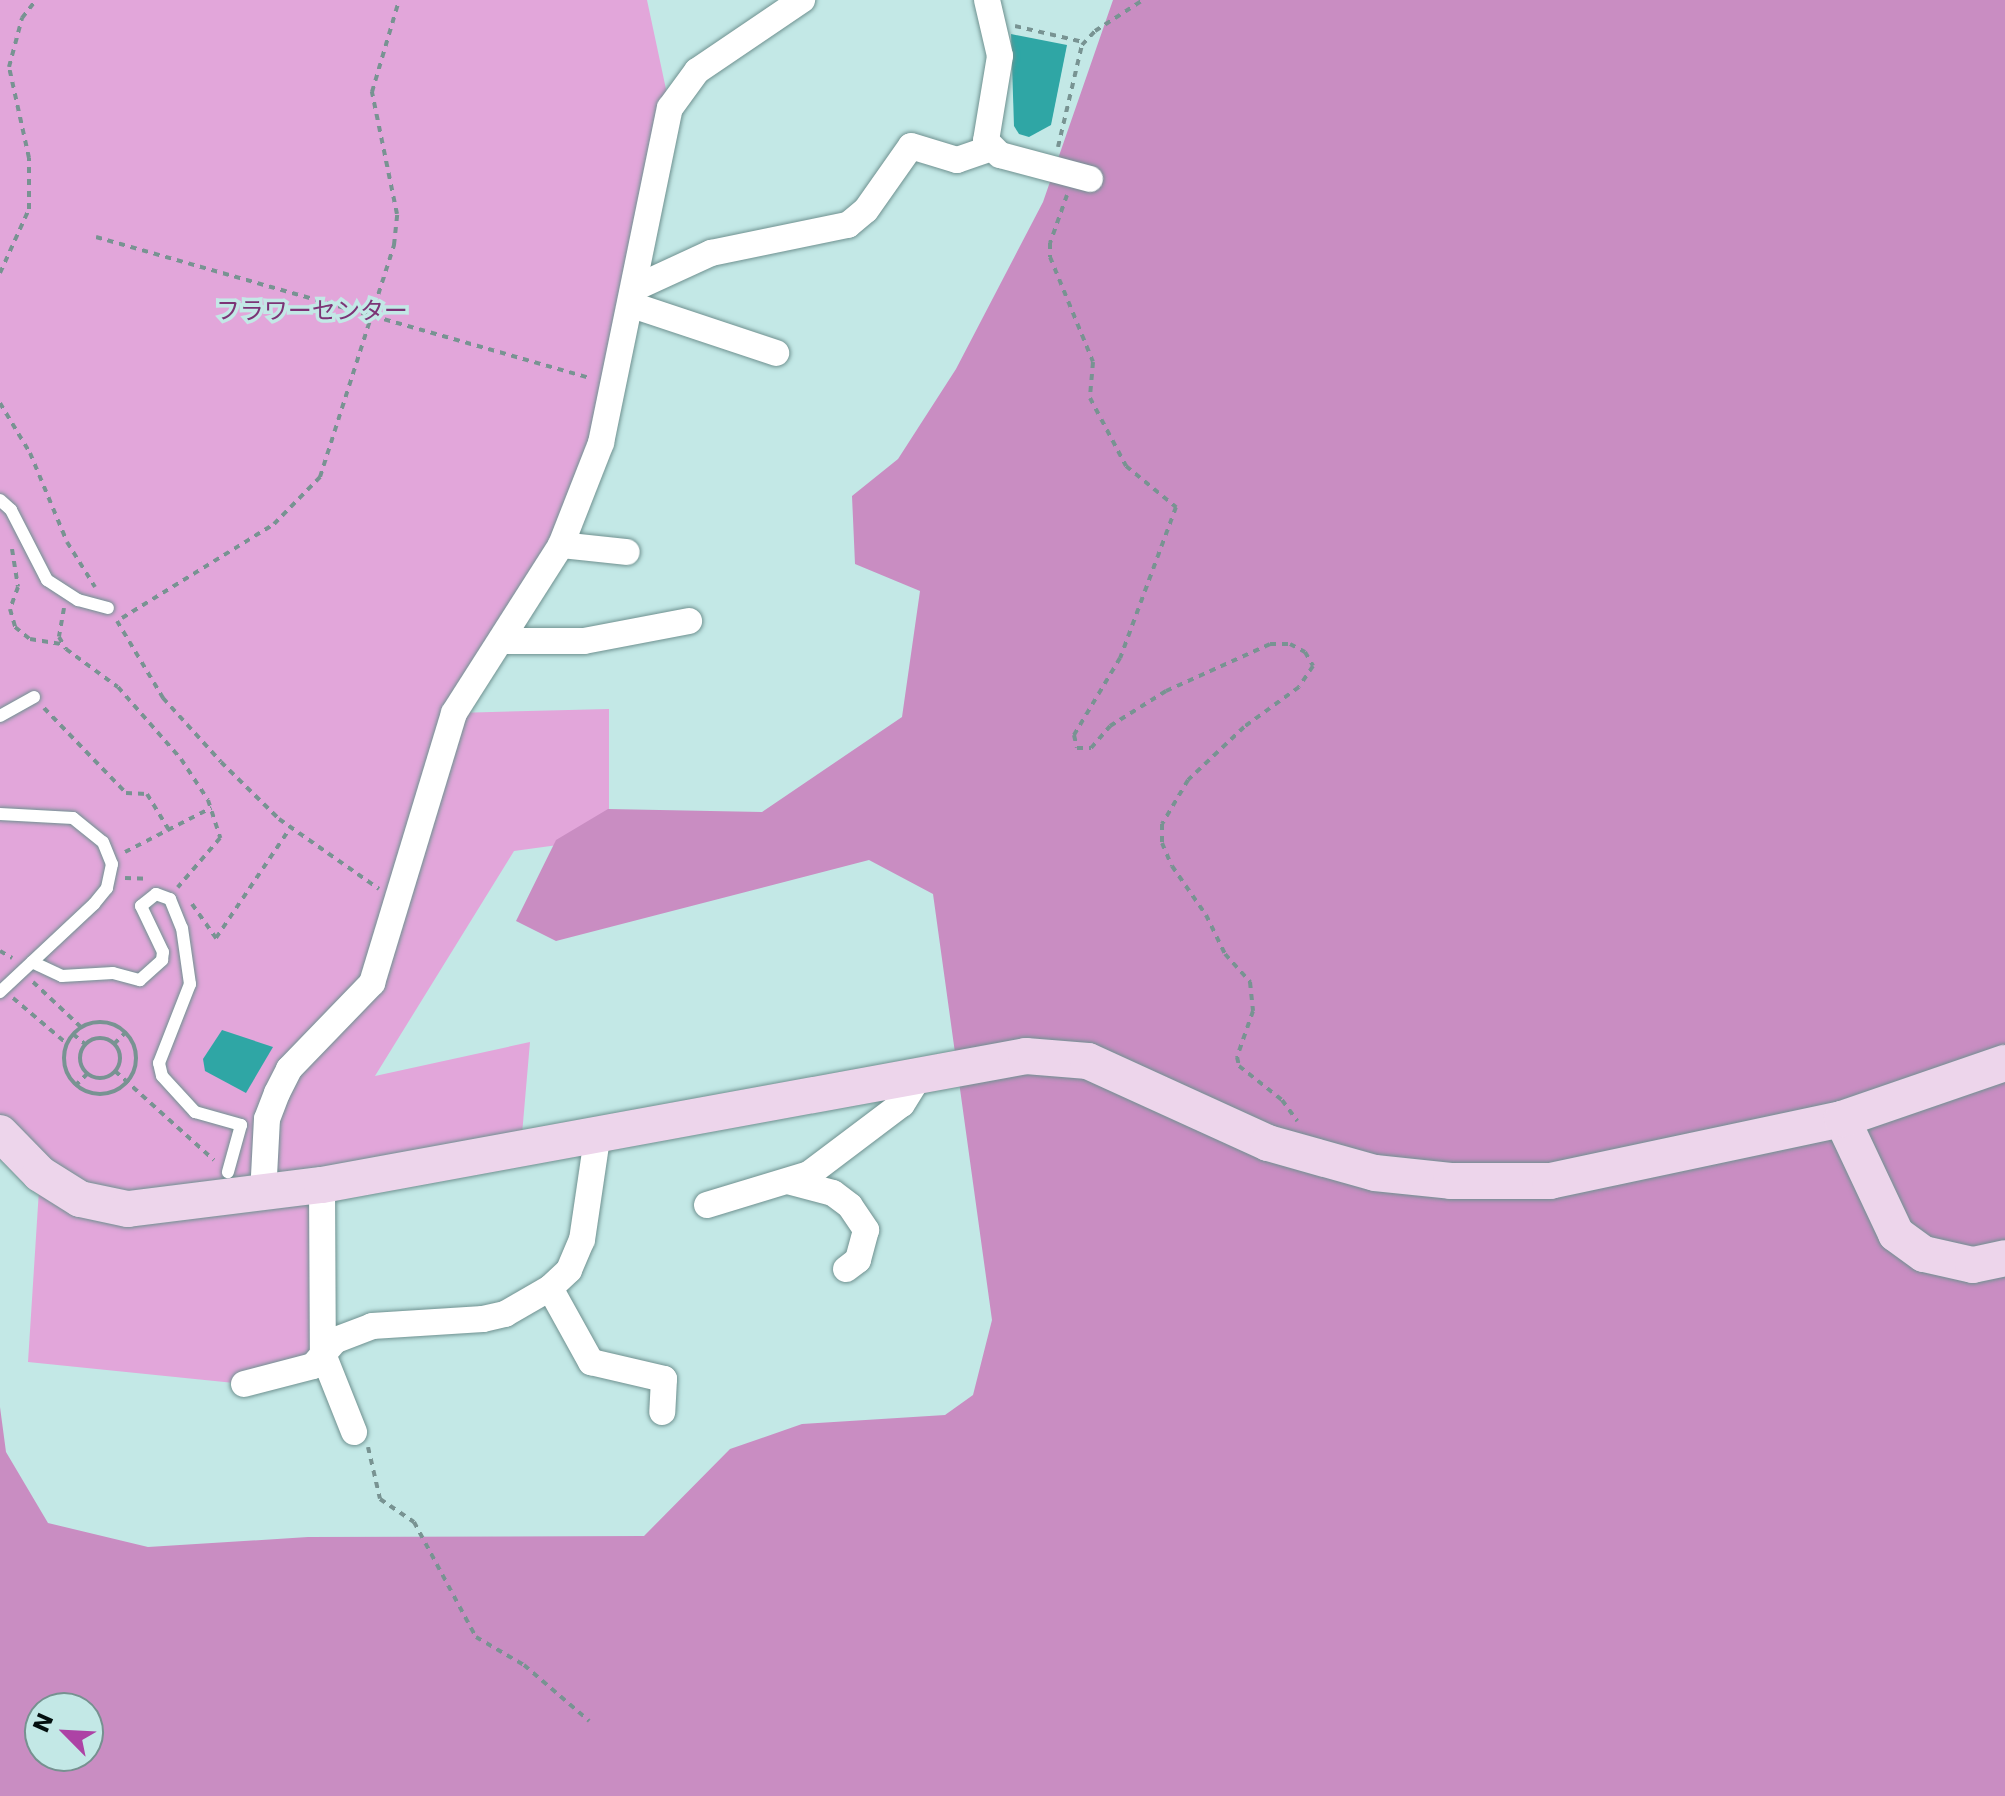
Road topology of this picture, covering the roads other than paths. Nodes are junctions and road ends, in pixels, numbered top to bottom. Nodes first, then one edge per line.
1 (801, 0) edge
2 (990, 11) edge
3 (991, 148) junction
4 (1069, 173) road end
5 (634, 296) junction
6 (776, 353) dead end
7 (0, 500) edge
8 (561, 545) junction
9 (627, 552) dead end
10 (108, 608) road end
11 (689, 621) dead end
12 (501, 641) junction
13 (34, 697) road end
14 (0, 716) edge
15 (0, 814) edge
16 (32, 962) junction
17 (1, 991) edge
18 (2005, 1063) edge
19 (921, 1074) junction
20 (1842, 1119) junction
21 (598, 1131) junction
22 (0, 1133) edge
23 (228, 1172) road end
24 (791, 1182) junction
25 (322, 1185) junction
26 (263, 1195) junction
27 (707, 1205) dead end
28 (2005, 1258) edge
29 (846, 1269) dead end
30 (550, 1288) junction
31 (323, 1354) junction
32 (244, 1384) dead end
33 (662, 1412) dead end
34 (354, 1432) road end

1 - 5 street
2 - 3 street
3 - 4 street
3 - 5 street
5 - 6 street
5 - 8 street
7 - 10 lane
8 - 9 street
8 - 12 street
11 - 12 street
12 - 26 street
13 - 14 lane
15 - 16 lane
16 - 17 lane
16 - 23 lane
18 - 20 street
19 - 20 street
19 - 21 street
19 - 24 street
20 - 28 street
21 - 25 street
21 - 30 street
22 - 26 street
24 - 27 street
24 - 29 street
25 - 26 street
25 - 31 street
30 - 31 street
30 - 33 street
31 - 32 street
31 - 34 street

